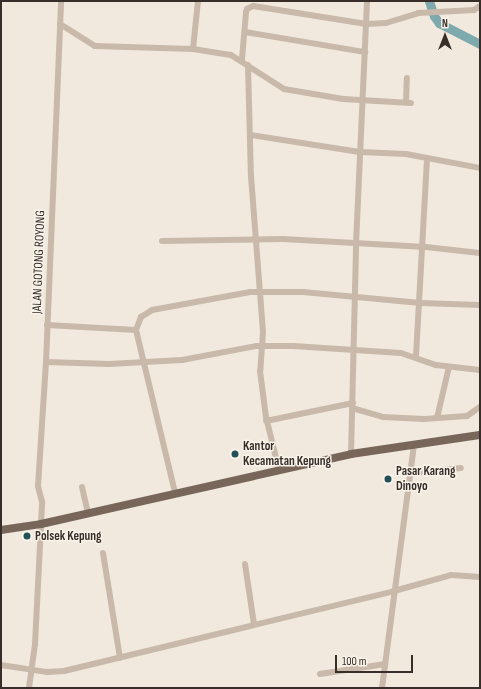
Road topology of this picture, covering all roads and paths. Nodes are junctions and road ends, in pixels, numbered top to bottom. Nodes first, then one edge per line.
1 (61, 1) edge
2 (198, 1) edge
3 (367, 1) edge
4 (480, 6) edge
5 (60, 24) junction
6 (367, 24) junction
7 (245, 32) junction
8 (193, 49) junction
9 (366, 52) junction
10 (242, 59) junction
11 (248, 65) junction
12 (407, 78) dead end
13 (364, 100) junction
14 (251, 135) junction
15 (360, 152) junction
16 (427, 159) junction
17 (480, 168) edge
18 (257, 239) junction
19 (162, 241) dead end
20 (356, 244) junction
21 (423, 246) junction
22 (480, 253) edge
23 (260, 291) junction
24 (356, 298) junction
25 (420, 303) junction
26 (480, 305) edge
27 (47, 325) junction
28 (136, 330) junction
29 (261, 346) junction
30 (354, 350) junction
31 (416, 356) junction
32 (46, 362) junction
33 (142, 363) junction
34 (449, 367) junction
35 (480, 370) edge
36 (352, 406) junction
37 (480, 407) edge
38 (437, 418) junction
39 (266, 421) junction
40 (480, 435) edge
41 (414, 444) junction
42 (351, 454) junction
43 (461, 468) dead end
44 (279, 470) junction
45 (411, 473) junction
46 (82, 487) dead end
47 (175, 493) junction
48 (88, 513) junction
49 (41, 524) junction
50 (1, 530) edge
51 (103, 553) dead end
52 (245, 564) dead end
53 (480, 577) edge
54 (395, 591) junction
55 (254, 624) junction
56 (120, 658) junction
57 (385, 664) junction
58 (1, 665) edge
59 (33, 670) junction
60 (320, 674) dead end
61 (29, 688) edge
62 (382, 688) edge

1 - 5 street, JALAN GOTONG ROYONG
2 - 8 street
3 - 6 street
4 - 6 street
5 - 8 street
5 - 27 street, JALAN GOTONG ROYONG
6 - 7 street
6 - 9 street
7 - 9 street
7 - 10 street
8 - 10 street
9 - 13 street
10 - 11 street
11 - 13 street
11 - 14 street
12 - 13 street
13 - 15 street
14 - 15 street
14 - 18 street
15 - 16 street
15 - 20 street
16 - 17 street
16 - 21 street
18 - 19 street
18 - 20 street
18 - 23 street
20 - 21 street
20 - 24 street
21 - 22 street
21 - 25 street
23 - 24 street
23 - 28 street
23 - 29 street
24 - 25 street
24 - 30 street
25 - 26 street
25 - 31 street
27 - 28 street
27 - 32 street, JALAN GOTONG ROYONG
28 - 33 street
29 - 30 street
29 - 33 street
29 - 39 street
30 - 31 street
30 - 36 street
31 - 34 street
32 - 33 street
32 - 49 street, JALAN GOTONG ROYONG
33 - 47 street
34 - 35 street
34 - 38 street
36 - 38 street
36 - 39 street
36 - 42 street
37 - 38 street
39 - 44 street
40 - 41 main road
41 - 42 main road
41 - 45 street
42 - 44 main road
43 - 45 street
44 - 47 main road
45 - 54 street
46 - 48 street
47 - 48 main road
48 - 49 main road
49 - 50 main road
49 - 59 street, JALAN GOTONG ROYONG
51 - 56 street
52 - 55 street
53 - 54 street
54 - 55 street
54 - 57 street
55 - 56 street
56 - 59 street
57 - 60 street
57 - 62 street
58 - 59 street
59 - 61 street, JALAN GOTONG ROYONG

